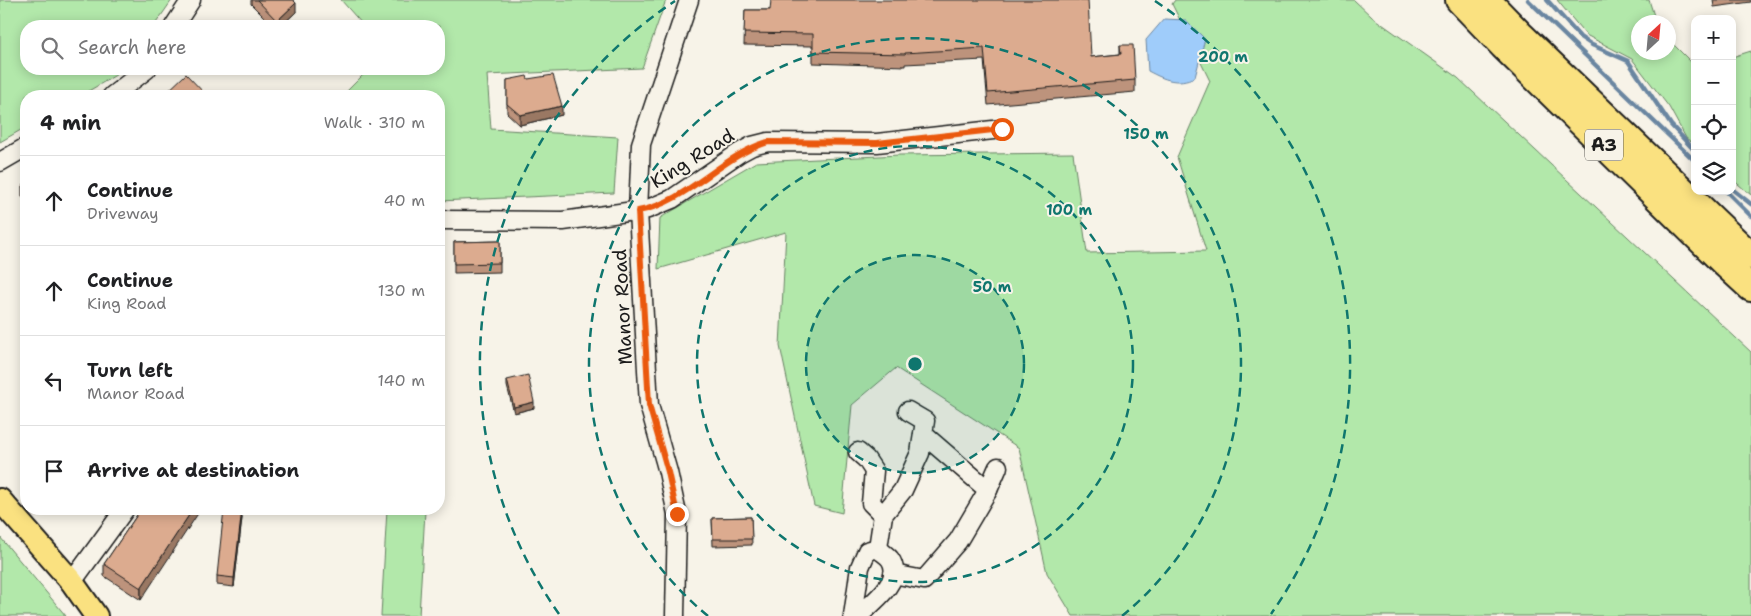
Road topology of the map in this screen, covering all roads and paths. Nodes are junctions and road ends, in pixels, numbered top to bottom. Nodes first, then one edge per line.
1 (191, 0) edge
2 (689, 0) edge
3 (1459, 0) edge
4 (1487, 0) edge
5 (178, 20) edge
6 (139, 75) edge
7 (120, 90) edge
8 (1002, 129) dead end
9 (20, 150) edge
10 (0, 162) edge
11 (638, 211) junction
12 (445, 220) edge
13 (1751, 256) edge
14 (1751, 288) edge
15 (908, 411) dead end
16 (923, 434) junction
17 (858, 452) dead end
18 (998, 467) dead end
19 (988, 490) junction
20 (0, 500) edge
21 (873, 507) junction
22 (121, 515) edge
23 (878, 548) junction
24 (893, 574) junction
25 (72, 582) junction
26 (96, 616) edge
27 (675, 616) edge
28 (854, 616) edge
29 (858, 616) edge

1 - 5 street
2 - 11 street, Manor Road
3 - 14 highway, A3
4 - 13 highway, A3
6 - 7 street
8 - 11 street, King Road
9 - 10 street
11 - 12 street, King Road
11 - 27 street, Manor Road
15 - 16 street
16 - 19 street
16 - 21 street
17 - 21 street
18 - 19 street
19 - 24 street
20 - 25 main road
21 - 23 street
22 - 25 street
23 - 24 street
23 - 28 street
24 - 29 street
25 - 26 main road

